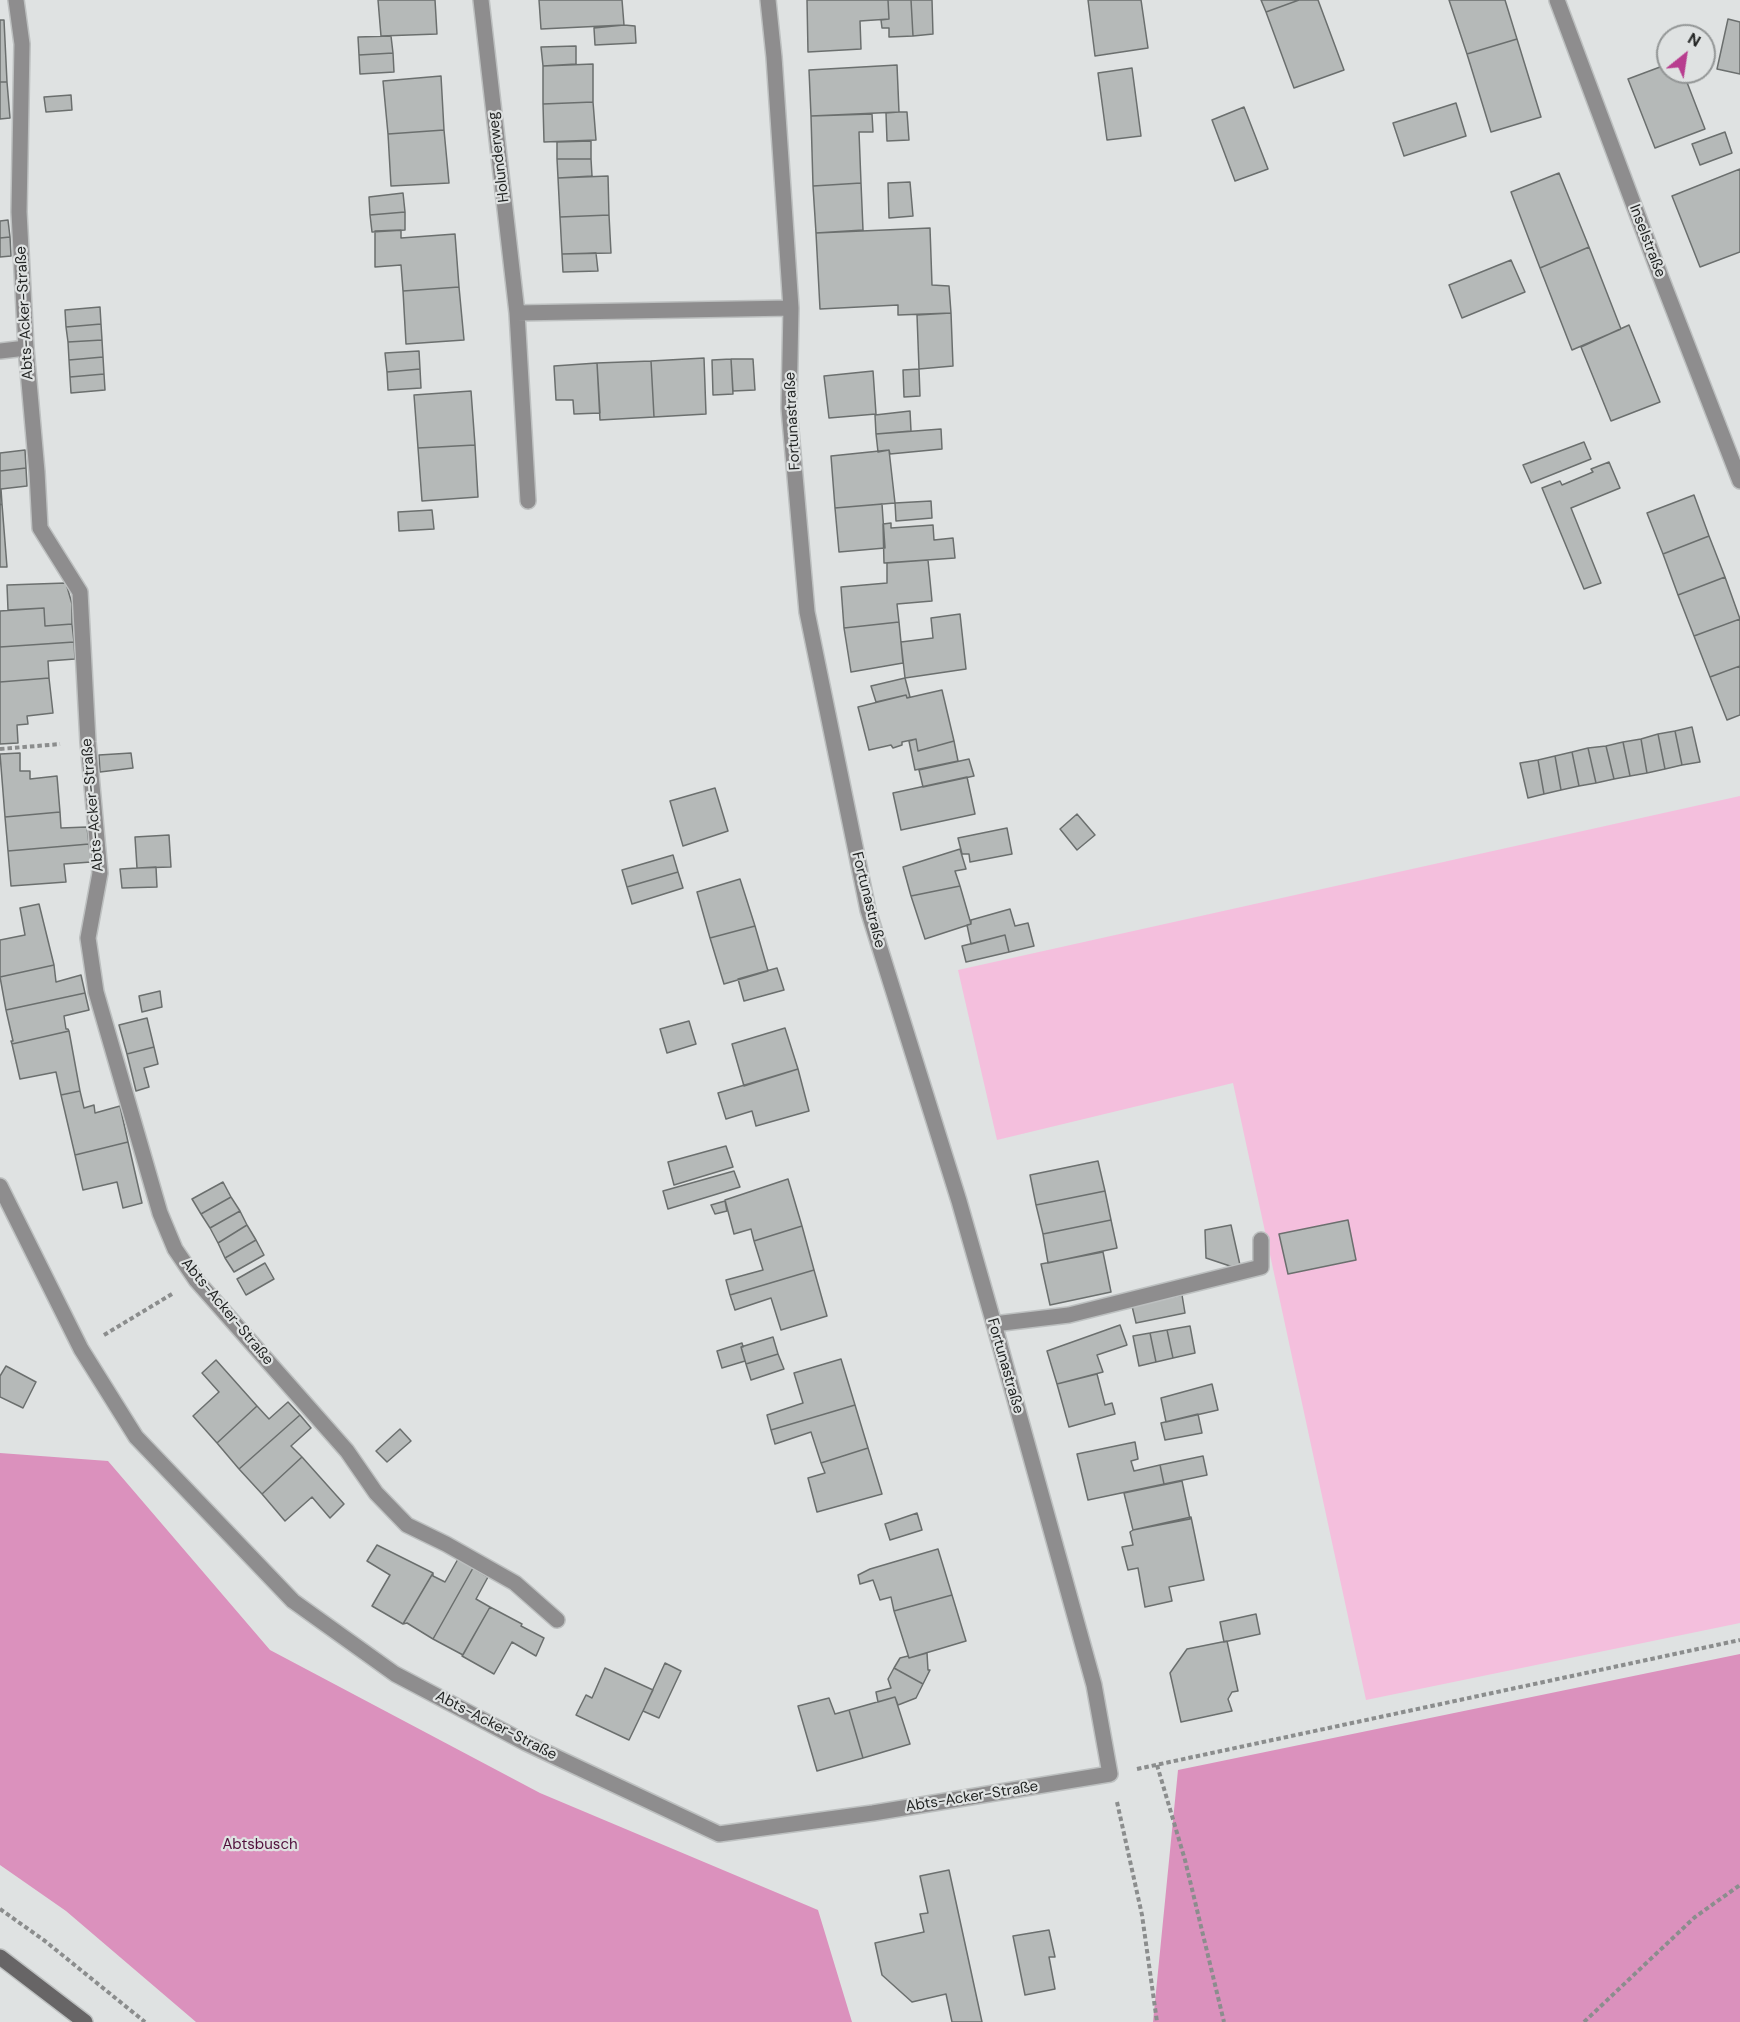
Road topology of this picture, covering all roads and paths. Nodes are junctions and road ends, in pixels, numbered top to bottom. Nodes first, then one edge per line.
1 (16, 0) edge
2 (481, 0) edge
3 (768, 0) edge
4 (1557, 0) edge
5 (791, 308) junction
6 (517, 313) junction
7 (26, 348) junction
8 (0, 351) edge
9 (1740, 481) edge
10 (528, 501) dead end
11 (88, 742) junction
12 (0, 749) edge
13 (0, 1186) edge
14 (1261, 1240) dead end
15 (196, 1280) junction
16 (994, 1324) junction
17 (81, 1349) junction
18 (556, 1620) dead end
19 (1740, 1640) edge
20 (1110, 1774) junction
21 (1740, 1885) edge
22 (0, 1909) edge
23 (0, 1957) edge
24 (86, 2022) edge
25 (145, 2022) edge
26 (1157, 2022) edge
27 (1224, 2022) edge
28 (1584, 2022) edge

1 - 7 street, Abts-Acker-Straße
2 - 6 street, Holunderweg
3 - 5 street, Fortunastraße
4 - 9 street, Inselstraße
5 - 6 street
5 - 16 street, Fortunastraße
6 - 10 street, Holunderweg
7 - 8 street
7 - 11 street, Abts-Acker-Straße
11 - 12 path
11 - 15 street, Abts-Acker-Straße
13 - 17 street, Abts-Acker-Straße
14 - 16 street
15 - 17 path
15 - 18 street, Abts-Acker-Straße
16 - 20 street, Fortunastraße
17 - 20 street, Abts-Acker-Straße
19 - 27 path
20 - 26 path
21 - 28 path
22 - 25 path
23 - 24 main road

